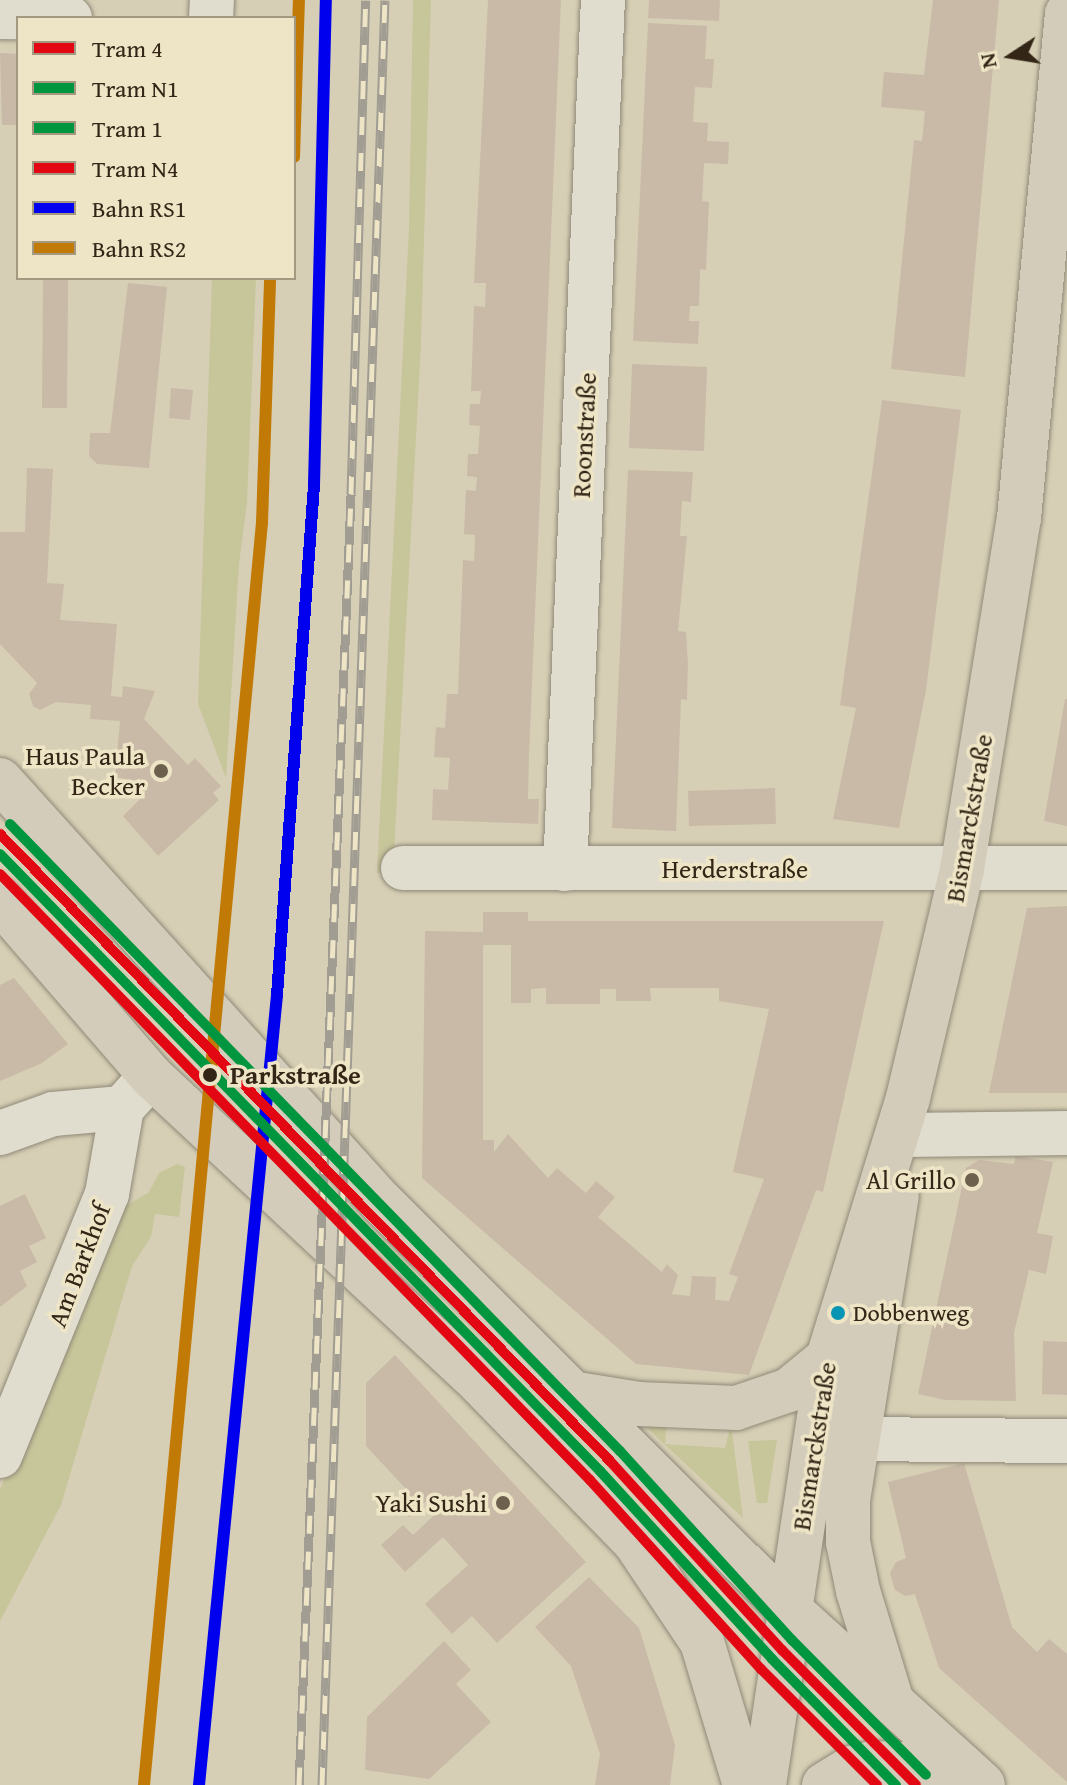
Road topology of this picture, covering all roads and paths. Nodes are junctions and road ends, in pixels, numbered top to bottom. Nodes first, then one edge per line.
1 (603, 0) edge
2 (1067, 13) edge
3 (0, 780) edge
4 (403, 868) dead end
5 (1067, 868) edge
6 (565, 869) junction
7 (962, 869) junction
8 (0, 901) edge
9 (151, 1076) junction
10 (122, 1108) junction
11 (907, 1116) junction
12 (0, 1133) edge
13 (1067, 1133) edge
14 (828, 1358) junction
15 (577, 1394) junction
16 (861, 1439) junction
17 (1067, 1441) edge
18 (0, 1456) edge
19 (788, 1608) junction
20 (892, 1702) junction
21 (973, 1776) edge
22 (745, 1785) edge
23 (764, 1785) edge
24 (824, 1785) edge

1 - 6 street, Roonstraße
2 - 7 main road, Bismarckstraße
3 - 15 main road
4 - 6 street, Herderstraße
5 - 7 street, Herderstraße
6 - 7 street, Herderstraße
7 - 11 main road, Bismarckstraße
8 - 9 main road
9 - 10 street
9 - 22 main road
10 - 12 street
10 - 18 street, Am Barkhof
11 - 13 street
11 - 14 main road, Bismarckstraße
11 - 16 main road
14 - 15 main road
14 - 19 main road, Bismarckstraße
15 - 19 main road
16 - 17 street
16 - 20 main road
19 - 20 main road
19 - 23 main road, Bismarckstraße
20 - 21 main road
21 - 24 main road

